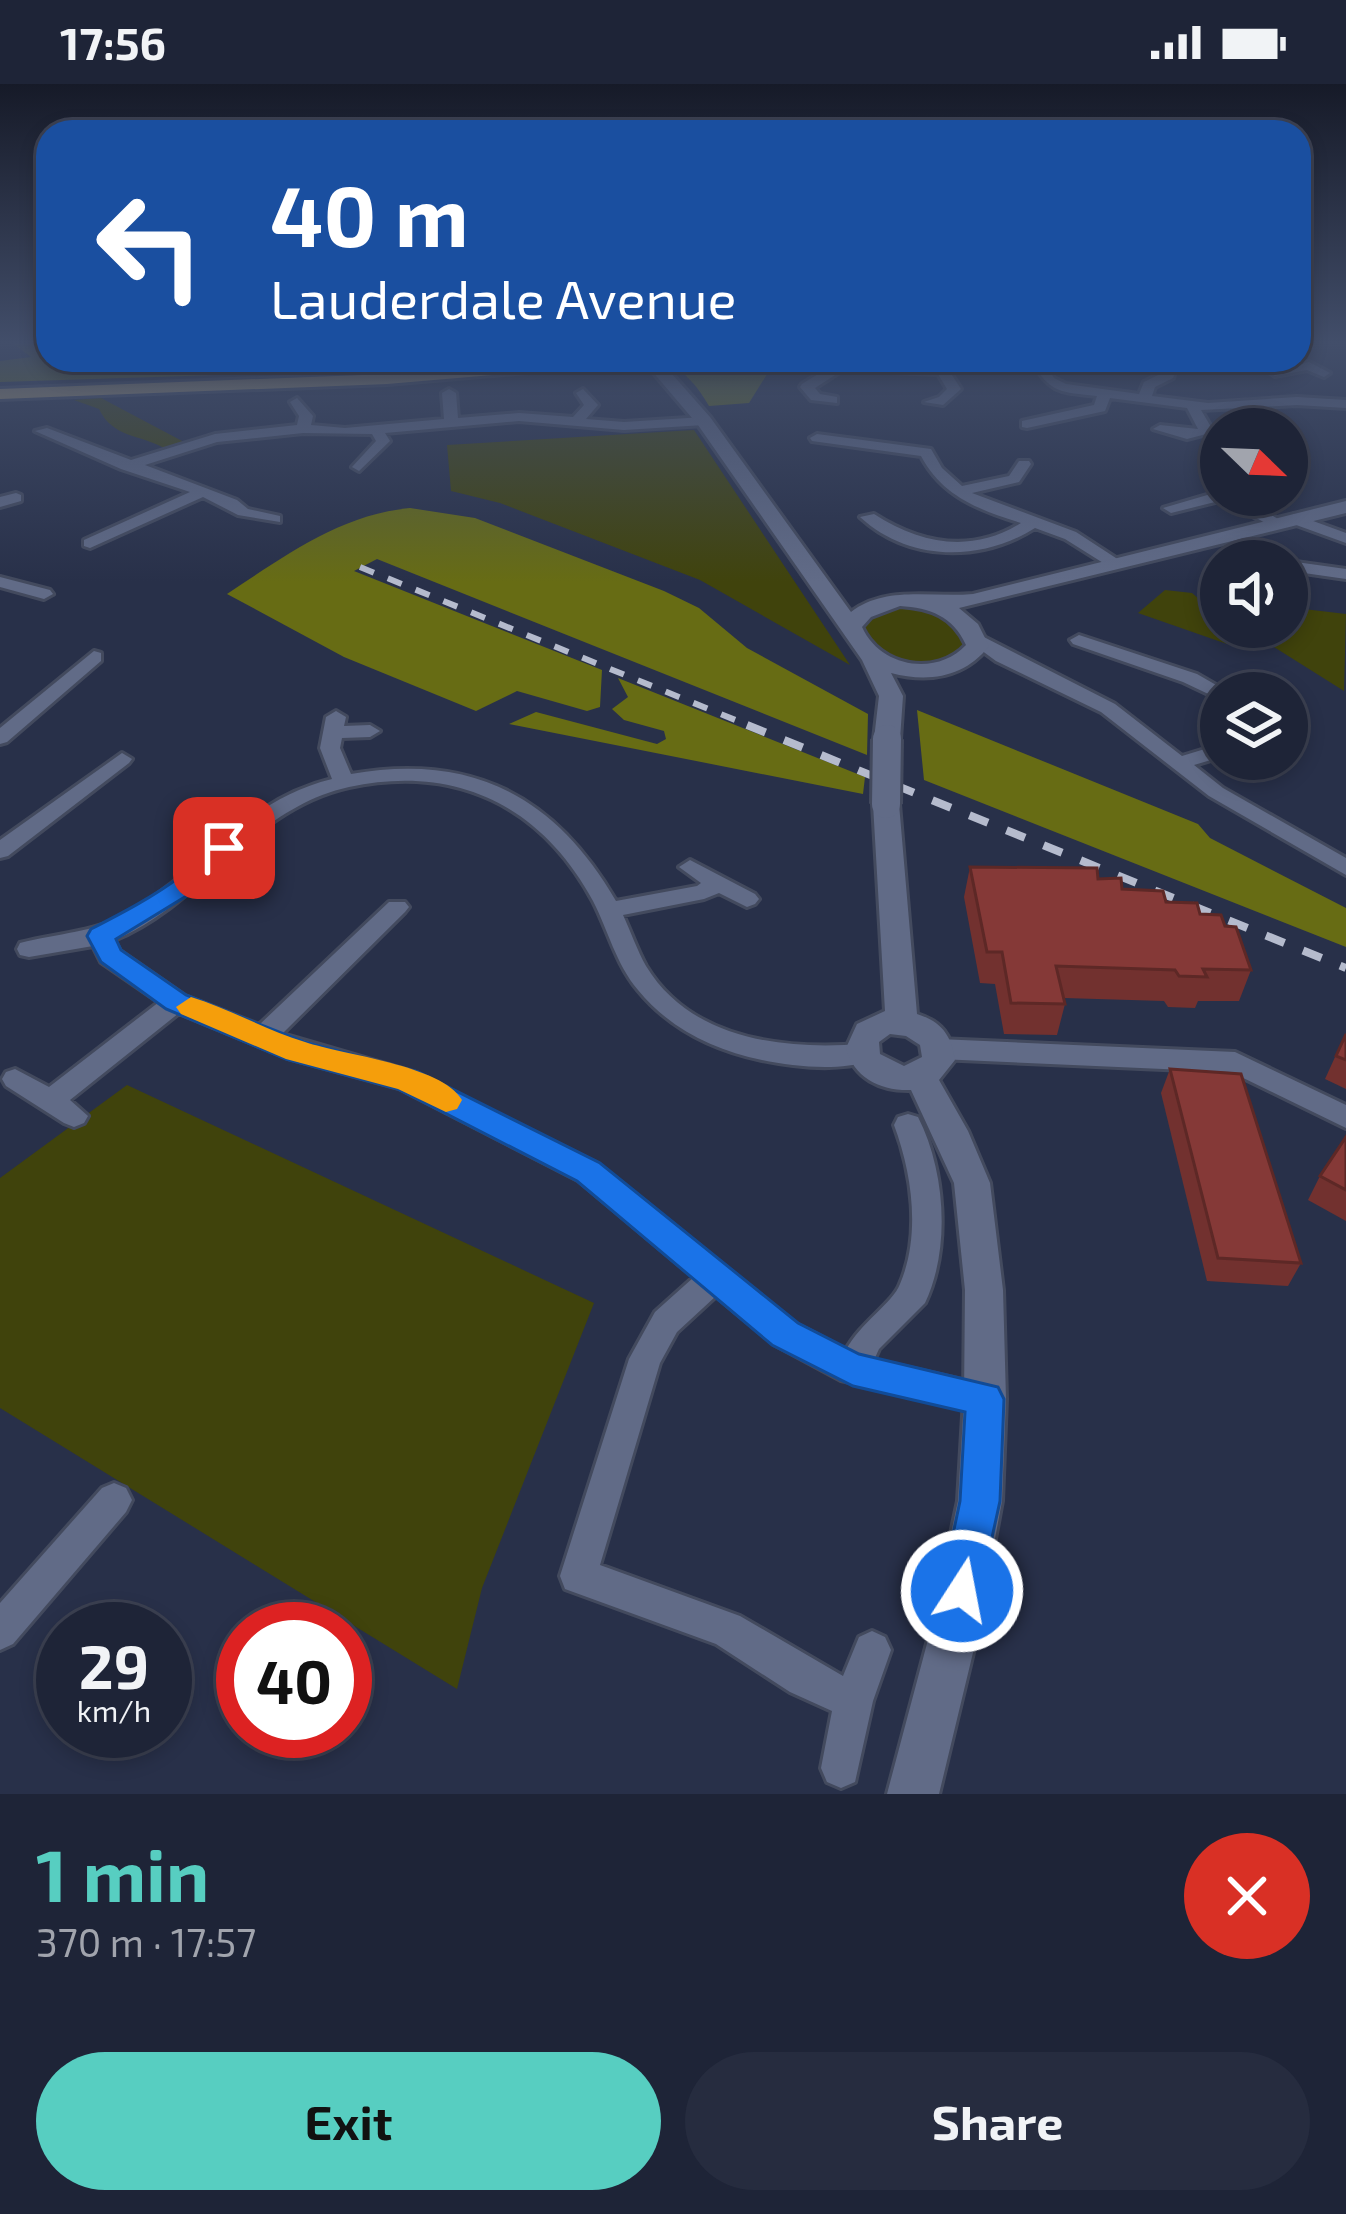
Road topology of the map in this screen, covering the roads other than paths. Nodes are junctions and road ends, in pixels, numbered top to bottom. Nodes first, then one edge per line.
1 (704, 421) edge
2 (305, 422) edge
3 (436, 422) edge
4 (564, 422) edge
5 (576, 422) joint
6 (693, 422) edge
7 (1052, 422) edge
8 (62, 424) dead end
9 (202, 424) dead end
10 (1028, 424) dead end
11 (303, 429) junction
12 (376, 429) junction
13 (1160, 429) dead end
14 (42, 431) junction
15 (1200, 434) edge
16 (20, 438) dead end
17 (214, 438) junction
18 (818, 438) dead end
19 (1024, 464) dead end
20 (126, 466) junction
21 (359, 467) dead end
22 (961, 491) junction
23 (198, 494) junction
24 (1200, 501) edge
25 (1346, 507) edge
26 (1171, 508) dead end
27 (1273, 516) edge
28 (868, 517) dead end
29 (274, 519) dead end
30 (136, 520) junction
31 (1285, 521) junction
32 (1033, 522) junction
33 (156, 527) dead end
34 (1346, 538) edge
35 (90, 543) dead end
36 (1114, 562) junction
37 (1308, 572) edge
38 (1346, 574) edge
39 (816, 577) junction
40 (0, 582) edge
41 (894, 601) junction
42 (0, 603) edge
43 (966, 609) junction
44 (850, 626) junction
45 (976, 638) junction
46 (1079, 640) dead end
47 (94, 657) dead end
48 (872, 657) junction
49 (963, 662) junction
50 (1031, 670) junction
51 (928, 672) junction
52 (1200, 682) edge
53 (891, 696) junction
54 (370, 731) dead end
55 (0, 738) edge
56 (1200, 756) edge
57 (122, 759) dead end
58 (1179, 763) junction
59 (68, 768) dead end
60 (98, 777) junction
61 (343, 781) junction
62 (0, 850) edge
63 (690, 867) dead end
64 (1346, 868) edge
65 (719, 883) junction
66 (746, 899) dead end
67 (397, 907) dead end
68 (609, 910) junction
69 (100, 936) junction
70 (28, 949) dead end
71 (176, 1002) junction
72 (901, 1022) junction
73 (265, 1036) junction
74 (862, 1054) junction
75 (930, 1063) junction
76 (15, 1079) dead end
77 (1346, 1118) edge
78 (908, 1125) dead end
79 (717, 1275) junction
80 (853, 1370) junction
81 (985, 1399) junction
82 (114, 1501) dead end
83 (0, 1631) edge
84 (872, 1650) dead end
85 (853, 1701) junction
86 (841, 1768) dead end
87 (913, 1794) edge

1 - 39 street
2 - 11 street
3 - 12 street
4 - 5 street
5 - 6 street
7 - 10 street
8 - 14 street
9 - 17 street
11 - 12 street
11 - 17 street
12 - 21 street
13 - 15 street
14 - 16 street
14 - 20 street
17 - 20 street
18 - 22 street
19 - 22 street
20 - 23 street
22 - 32 street
23 - 29 street
23 - 30 street
24 - 26 street
25 - 31 street
27 - 31 street
28 - 32 street
30 - 33 street
30 - 35 street
31 - 34 street
31 - 36 street
32 - 36 street
36 - 43 street
37 - 38 street
39 - 41 street
39 - 44 street
40 - 42 street
41 - 43 street
41 - 44 street
43 - 45 street
44 - 48 street
45 - 49 street
45 - 50 street
46 - 52 street
47 - 55 street
48 - 51 street
48 - 53 street
49 - 50 street
49 - 51 street
50 - 58 street
51 - 53 street
53 - 72 street, bridge
54 - 61 street
56 - 58 street
57 - 60 street
58 - 64 street
59 - 60 street
60 - 62 street
61 - 68 street
61 - 69 street
63 - 65 street
65 - 66 street
65 - 68 street
67 - 73 street
68 - 74 street
69 - 70 street
69 - 71 street
71 - 73 street
71 - 76 street
72 - 74 street
72 - 75 street
73 - 79 street
74 - 75 street
75 - 77 street
75 - 81 street
78 - 80 street
79 - 80 street
79 - 85 street
80 - 81 street
81 - 87 street
82 - 83 street
84 - 85 street
85 - 86 street

